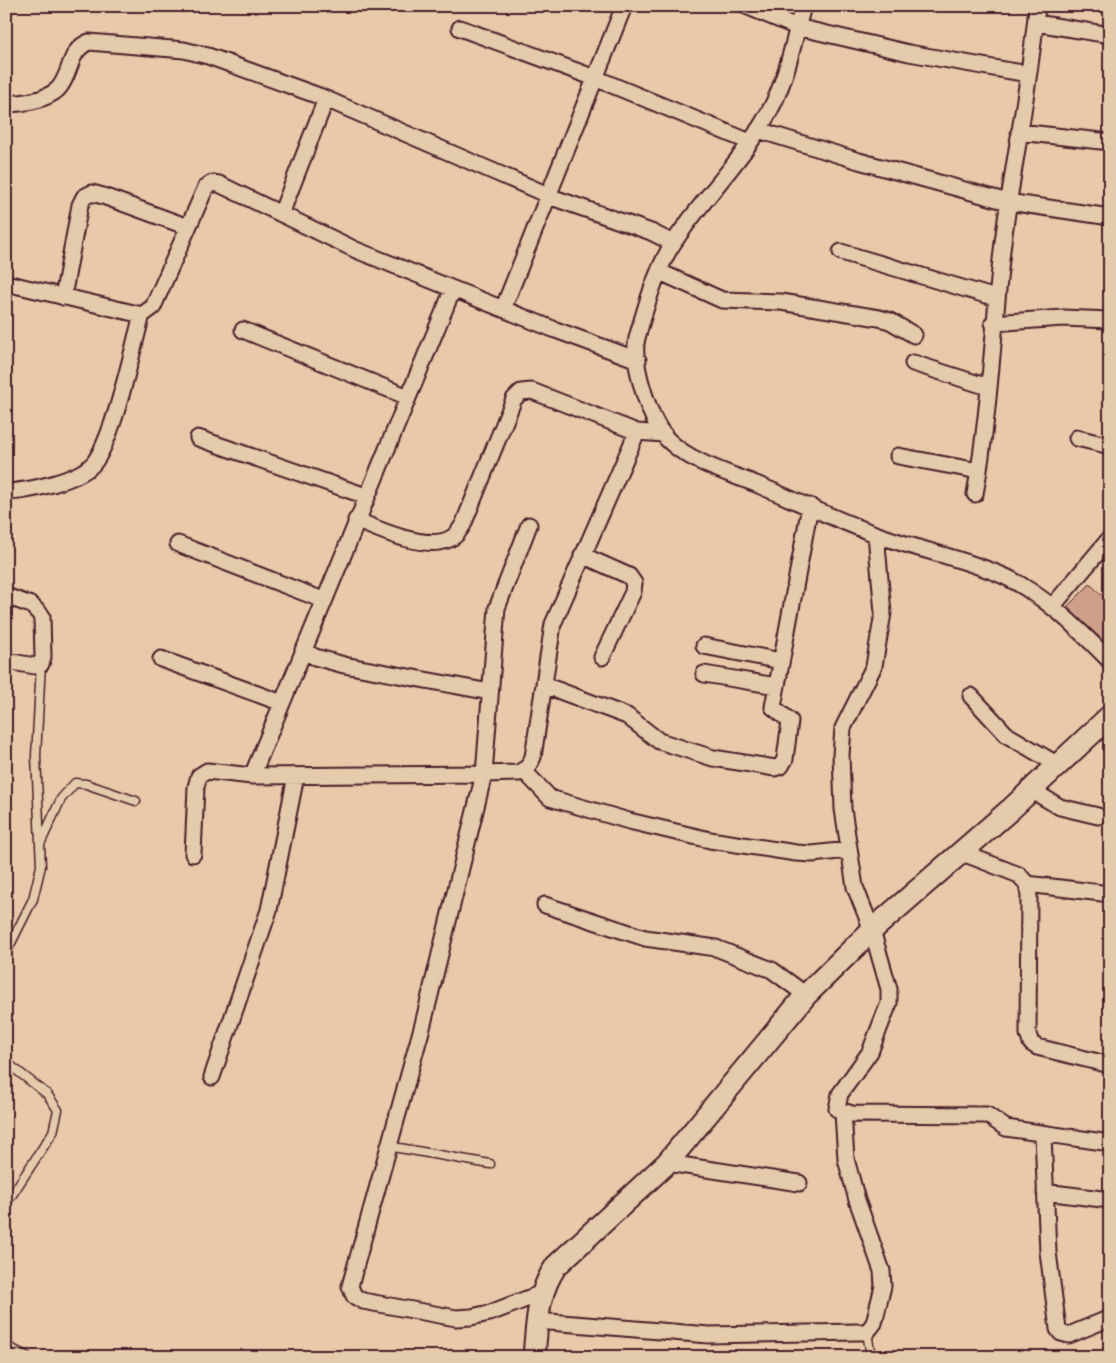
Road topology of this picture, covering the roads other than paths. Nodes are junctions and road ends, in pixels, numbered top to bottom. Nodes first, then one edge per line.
1 (624, 6) edge
2 (746, 6) edge
3 (803, 6) edge
4 (1037, 6) edge
5 (1036, 23) junction
6 (460, 28) dead end
7 (797, 28) junction
8 (1110, 35) edge
9 (1028, 74) junction
10 (595, 78) junction
11 (326, 99) junction
12 (6, 104) edge
13 (1019, 132) junction
14 (754, 136) junction
15 (1110, 142) edge
16 (548, 195) junction
17 (1008, 202) junction
18 (281, 214) junction
19 (1110, 217) edge
20 (188, 227) junction
21 (673, 243) junction
22 (841, 252) dead end
23 (660, 272) junction
24 (6, 283) edge
25 (453, 289) junction
26 (63, 297) junction
27 (996, 298) junction
28 (503, 309) junction
29 (142, 315) junction
30 (1110, 320) edge
31 (994, 323) junction
32 (242, 330) dead end
33 (914, 334) dead end
34 (638, 360) junction
35 (913, 363) dead end
36 (988, 387) junction
37 (408, 397) junction
38 (637, 432) junction
39 (664, 434) junction
40 (198, 438) dead end
41 (1077, 438) dead end
42 (1110, 446) edge
43 (898, 456) dead end
44 (979, 470) junction
45 (6, 492) edge
46 (974, 494) dead end
47 (366, 496) junction
48 (810, 506) junction
49 (356, 520) junction
50 (529, 525) dead end
51 (876, 534) junction
52 (1110, 538) edge
53 (178, 544) dead end
54 (582, 555) junction
55 (6, 596) edge
56 (323, 600) junction
57 (1052, 607) junction
58 (704, 646) dead end
59 (303, 650) junction
60 (602, 657) dead end
61 (161, 659) dead end
62 (6, 661) edge
63 (781, 661) junction
64 (1110, 661) edge
65 (41, 664) junction
66 (704, 674) dead end
67 (544, 685) junction
68 (777, 686) junction
69 (490, 692) junction
70 (971, 696) dead end
71 (282, 703) junction
72 (1110, 716) edge
73 (1058, 765) junction
74 (523, 770) junction
75 (484, 774) junction
76 (252, 776) junction
77 (296, 776) junction
78 (1032, 790) junction
79 (136, 801) dead end
80 (1098, 816) dead end
81 (40, 844) junction
82 (848, 850) junction
83 (960, 852) junction
84 (193, 854) dead end
85 (1027, 884) junction
86 (1110, 894) edge
87 (545, 905) dead end
88 (872, 930) junction
89 (6, 953) edge
90 (806, 995) junction
91 (6, 1062) edge
92 (1110, 1065) edge
93 (212, 1077) dead end
94 (843, 1113) junction
95 (1043, 1135) junction
96 (1110, 1143) edge
97 (388, 1146) junction
98 (667, 1163) junction
99 (490, 1164) dead end
100 (799, 1183) dead end
101 (1045, 1192) junction
102 (1110, 1200) edge
103 (6, 1204) edge
104 (542, 1293) junction
105 (1110, 1318) edge
106 (537, 1321) junction
107 (867, 1332) junction
108 (6, 1346) edge
109 (28, 1357) edge
110 (534, 1357) edge
111 (871, 1357) edge

1 - 10 street
2 - 7 street
3 - 7 street
4 - 5 street
5 - 8 street
5 - 9 street
6 - 10 street
7 - 9 street
7 - 14 street
9 - 13 street
10 - 14 street
10 - 16 street
11 - 12 street
11 - 16 street
11 - 18 street
13 - 15 street
13 - 17 street
14 - 17 street
14 - 21 street
16 - 21 street
16 - 28 street
17 - 19 street
17 - 27 street
18 - 20 street
18 - 25 street
20 - 26 street
20 - 29 street
21 - 23 street
22 - 27 street
23 - 33 street
23 - 34 street
24 - 26 street
25 - 28 street
25 - 37 street
26 - 29 street
27 - 31 street
28 - 34 street
29 - 45 street
30 - 31 street
31 - 36 street
32 - 37 street
34 - 39 street
35 - 36 street
36 - 44 street
37 - 47 street
38 - 39 street
38 - 49 street
38 - 54 street
39 - 48 street
40 - 47 street
41 - 42 street
43 - 44 street
44 - 46 street
47 - 49 street
48 - 51 street
48 - 63 street
49 - 56 street
50 - 69 street
51 - 57 street
51 - 82 street
52 - 57 street
53 - 56 street
54 - 60 street
54 - 67 street
55 - 65 street
56 - 59 street
57 - 64 street
58 - 63 street
59 - 69 street
59 - 71 street
61 - 71 street
62 - 65 street
63 - 68 street
65 - 81 lane
66 - 68 street
67 - 68 street
67 - 74 street
69 - 75 street
70 - 73 street
71 - 76 street
72 - 73 street
73 - 78 street
74 - 75 street
74 - 82 street
75 - 77 street
75 - 97 street
76 - 77 street
76 - 84 street
77 - 93 street
78 - 80 street
78 - 83 street
79 - 81 lane
81 - 89 lane
82 - 88 street
83 - 85 street
83 - 88 street
85 - 86 street
85 - 92 street
87 - 90 street
88 - 90 street
88 - 94 street
90 - 98 street
91 - 103 lane
94 - 95 street
94 - 107 street
95 - 96 street
95 - 101 street
97 - 99 lane
97 - 104 street
98 - 100 street
98 - 104 street
101 - 102 street
101 - 105 street
104 - 106 street
106 - 107 street
106 - 110 street
107 - 111 lane
108 - 109 lane

